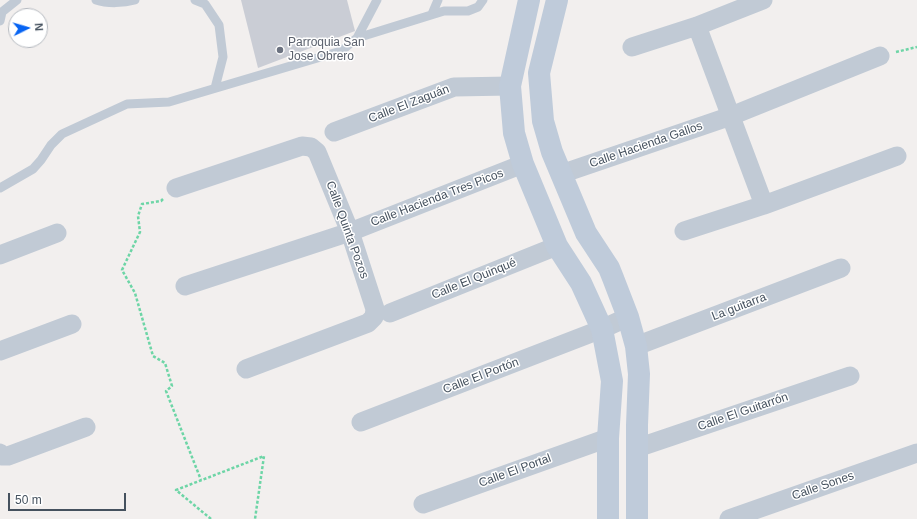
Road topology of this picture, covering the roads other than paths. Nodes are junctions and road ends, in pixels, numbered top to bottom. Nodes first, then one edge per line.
1 (17, 0) edge
2 (96, 0) edge
3 (135, 0) edge
4 (195, 0) edge
5 (377, 0) edge
6 (438, 0) edge
7 (483, 0) edge
8 (529, 0) edge
9 (557, 0) edge
10 (764, 0) edge
11 (432, 14) junction
12 (0, 21) edge
13 (697, 26) junction
14 (357, 38) junction
15 (632, 47) dead end
16 (880, 56) road end
17 (510, 86) junction
18 (215, 88) junction
19 (731, 116) junction
20 (334, 132) dead end
21 (897, 156) dead end
22 (523, 164) junction
23 (561, 174) junction
24 (0, 188) edge
25 (176, 188) road end
26 (764, 205) junction
27 (684, 231) dead end
28 (350, 232) junction
29 (57, 233) dead end
30 (557, 246) junction
31 (0, 255) edge
32 (841, 268) dead end
33 (614, 278) junction
34 (185, 286) dead end
35 (584, 290) junction
36 (382, 315) junction
37 (628, 317) junction
38 (72, 324) dead end
39 (602, 329) junction
40 (636, 346) junction
41 (0, 351) edge
42 (246, 369) dead end
43 (850, 376) dead end
44 (361, 422) dead end
45 (86, 427) dead end
46 (608, 438) junction
47 (637, 448) junction
48 (917, 452) edge
49 (1, 454) edge
50 (423, 504) dead end
51 (608, 519) edge
52 (637, 519) edge
53 (729, 519) edge

1 - 12 lane
2 - 3 lane
4 - 18 lane
5 - 14 lane
6 - 11 lane
7 - 11 lane
8 - 17 street
9 - 23 street
10 - 13 street
11 - 14 lane
13 - 15 street
13 - 19 street
14 - 18 lane
16 - 19 street, Calle Hacienda Gallos
17 - 20 street, Calle El Zaguán
17 - 22 street
18 - 24 lane
19 - 23 street, Calle Hacienda Gallos
19 - 26 street
21 - 26 street
22 - 28 street, Calle Hacienda Tres Picos
22 - 30 street
23 - 33 street
25 - 28 street, Calle Quinta Pozos
26 - 27 street
28 - 34 street, Calle Hacienda Tres Picos
28 - 36 street, Calle Quinta Pozos
29 - 31 street
30 - 35 street
30 - 36 street, Calle El Quinqué
32 - 40 street, La guitarra
33 - 35 street
33 - 37 street
35 - 39 street
36 - 42 street, Calle El Quinqué
37 - 39 street, Calle El Portón
37 - 40 street
38 - 41 street
39 - 44 street, Calle El Portón
39 - 46 street
40 - 47 street
43 - 47 street, Calle El Guitarrón
45 - 49 street
46 - 50 street, Calle El Portal
46 - 51 street
47 - 52 street
48 - 53 street, Calle Sones

